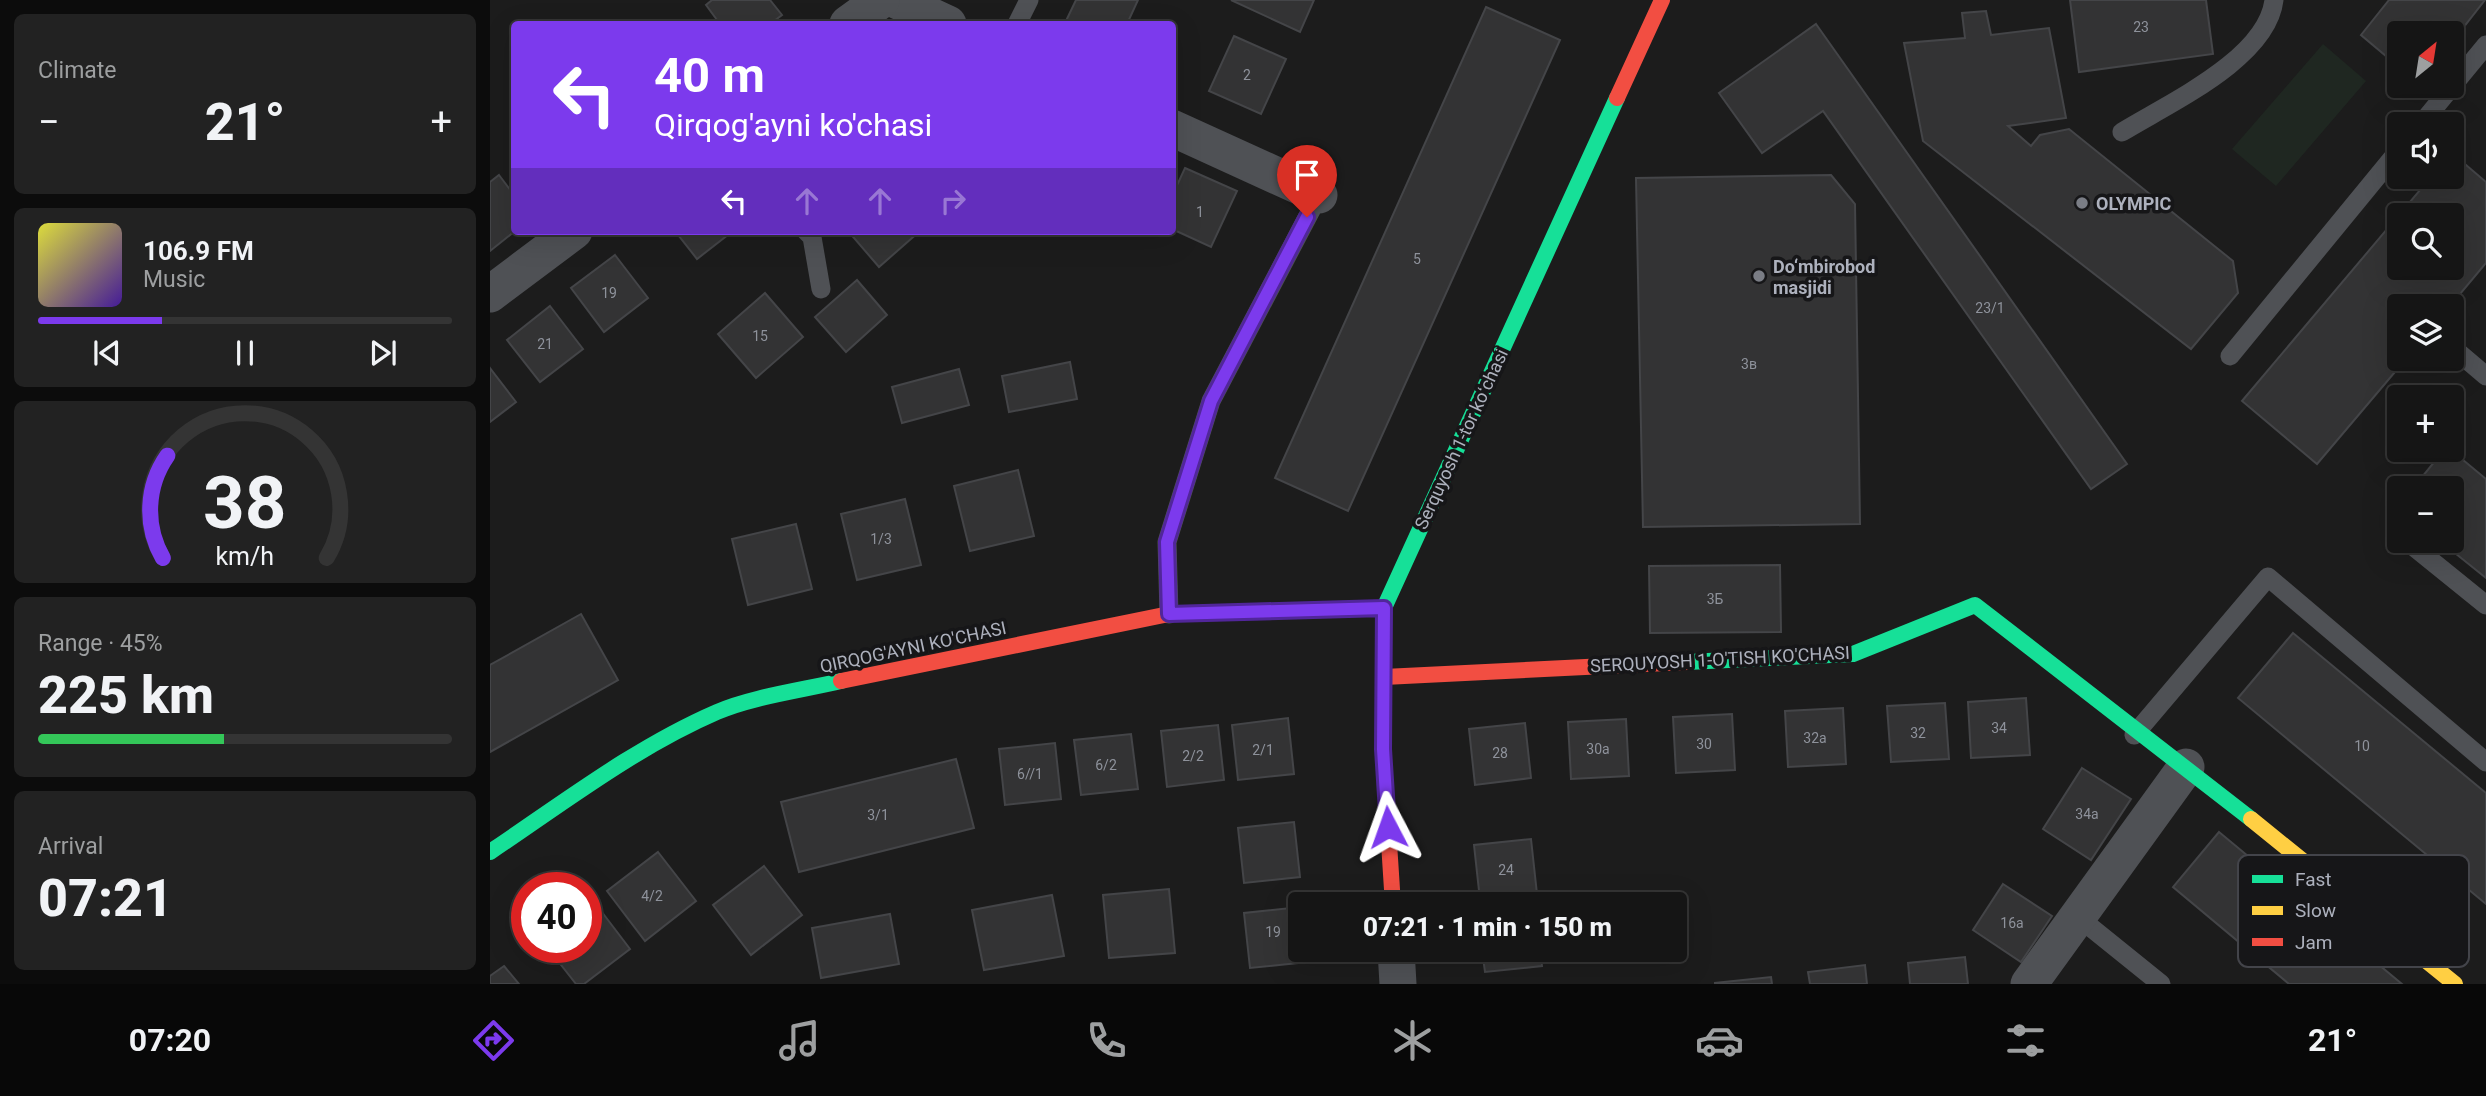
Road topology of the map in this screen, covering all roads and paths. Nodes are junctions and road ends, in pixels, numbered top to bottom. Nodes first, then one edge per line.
1 (881, 0) edge
2 (896, 0) edge
3 (1029, 0) edge
4 (1662, 0) edge
5 (2274, 0) edge
6 (852, 21) edge
7 (942, 21) edge
8 (1018, 21) edge
9 (2486, 45) edge
10 (2431, 112) edge
11 (1176, 130) edge
12 (2122, 132) dead end
13 (2387, 165) edge
14 (1319, 195) joint
15 (569, 235) edge
16 (809, 235) edge
17 (821, 289) dead end
18 (490, 294) edge
19 (2230, 356) dead end
20 (2464, 357) edge
21 (2486, 376) edge
22 (2422, 553) edge
23 (2486, 605) edge
24 (1384, 608) junction
25 (1169, 614) junction
26 (1384, 677) junction
27 (2134, 735) dead end
28 (2486, 762) edge
29 (2186, 767) junction
30 (490, 852) edge
31 (2295, 855) edge
32 (1392, 892) edge
33 (2078, 917) junction
34 (1397, 962) edge
35 (2434, 967) edge
36 (1398, 984) edge
37 (2029, 984) edge
38 (2161, 984) edge
39 (2455, 984) edge

1 - 6 street
2 - 7 street
3 - 8 lane
4 - 24 street, Serquyosh 1-tor koʻchasi
5 - 12 lane
9 - 10 lane
11 - 14 street
13 - 19 lane
14 - 25 lane
15 - 18 street
16 - 17 lane
20 - 21 lane
22 - 23 lane
24 - 25 street, QIRQOG'AYNI KO'CHASI
24 - 26 street, Serquyosh 1-tor koʻchasi
25 - 30 street, QIRQOG'AYNI KO'CHASI
26 - 29 street, SERQUYOSH 1-O'TISH KO'CHASI
26 - 32 street, Serquyosh 1-tor koʻchasi
27 - 28 lane
29 - 31 street
29 - 33 street
33 - 37 street
33 - 38 lane
34 - 36 street
35 - 39 street

